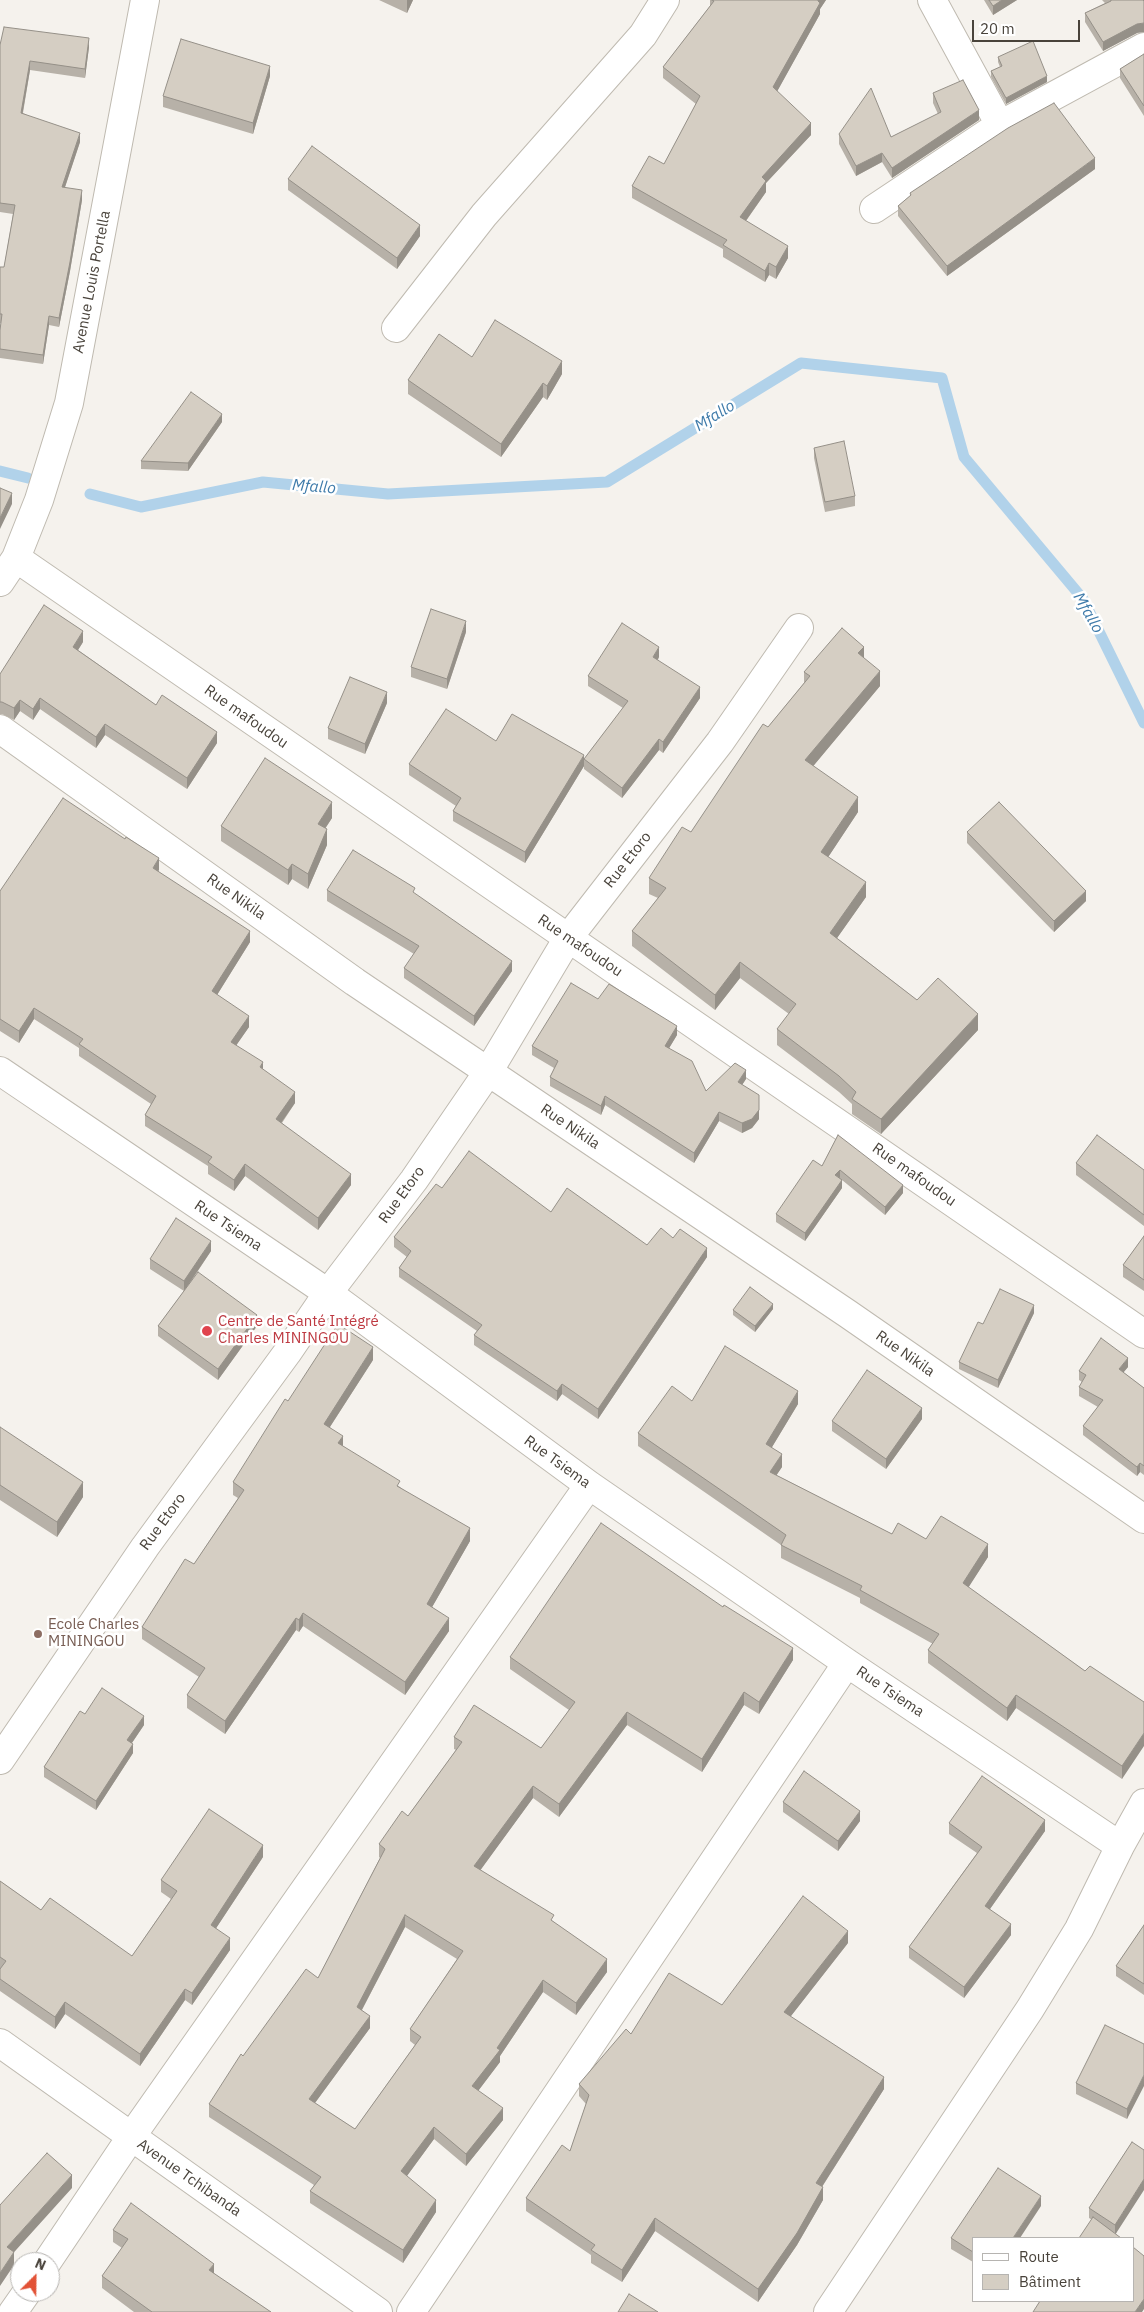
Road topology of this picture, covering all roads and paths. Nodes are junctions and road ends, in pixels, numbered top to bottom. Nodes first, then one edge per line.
1 (145, 0) edge
2 (665, 0) edge
3 (932, 0) edge
4 (1144, 47) edge
5 (1000, 125) junction
6 (874, 209) dead end
7 (396, 328) dead end
8 (16, 558) junction
9 (0, 582) edge
10 (799, 628) dead end
11 (0, 729) edge
12 (568, 938) junction
13 (0, 1071) edge
14 (488, 1072) junction
15 (328, 1293) junction
16 (1144, 1334) edge
17 (589, 1485) junction
18 (1144, 1518) edge
19 (847, 1663) junction
20 (0, 1760) edge
21 (1144, 1803) edge
22 (1120, 1846) junction
23 (0, 2043) edge
24 (131, 2137) junction
25 (54, 2252) edge
26 (378, 2312) edge
27 (411, 2312) edge
28 (828, 2312) edge

1 - 8 street, Avenue Louis Portella
2 - 7 street
3 - 5 street
4 - 5 street
5 - 6 street
8 - 9 street, Avenue Louis Portella
8 - 12 street, Rue mafoudou
10 - 12 street, Rue Etoro
11 - 14 street, Rue Nikila
12 - 14 street, Rue Etoro
12 - 16 street, Rue mafoudou
13 - 15 street, Rue Tsiema
14 - 15 street, Rue Etoro
14 - 18 street, Rue Nikila
15 - 17 street, Rue Tsiema
15 - 20 street, Rue Etoro
17 - 19 street, Rue Tsiema
17 - 24 street
19 - 22 street, Rue Tsiema
19 - 27 street
21 - 22 street
22 - 28 street
23 - 24 street, Avenue Tchibanda
24 - 25 street
24 - 26 street, Avenue Tchibanda

